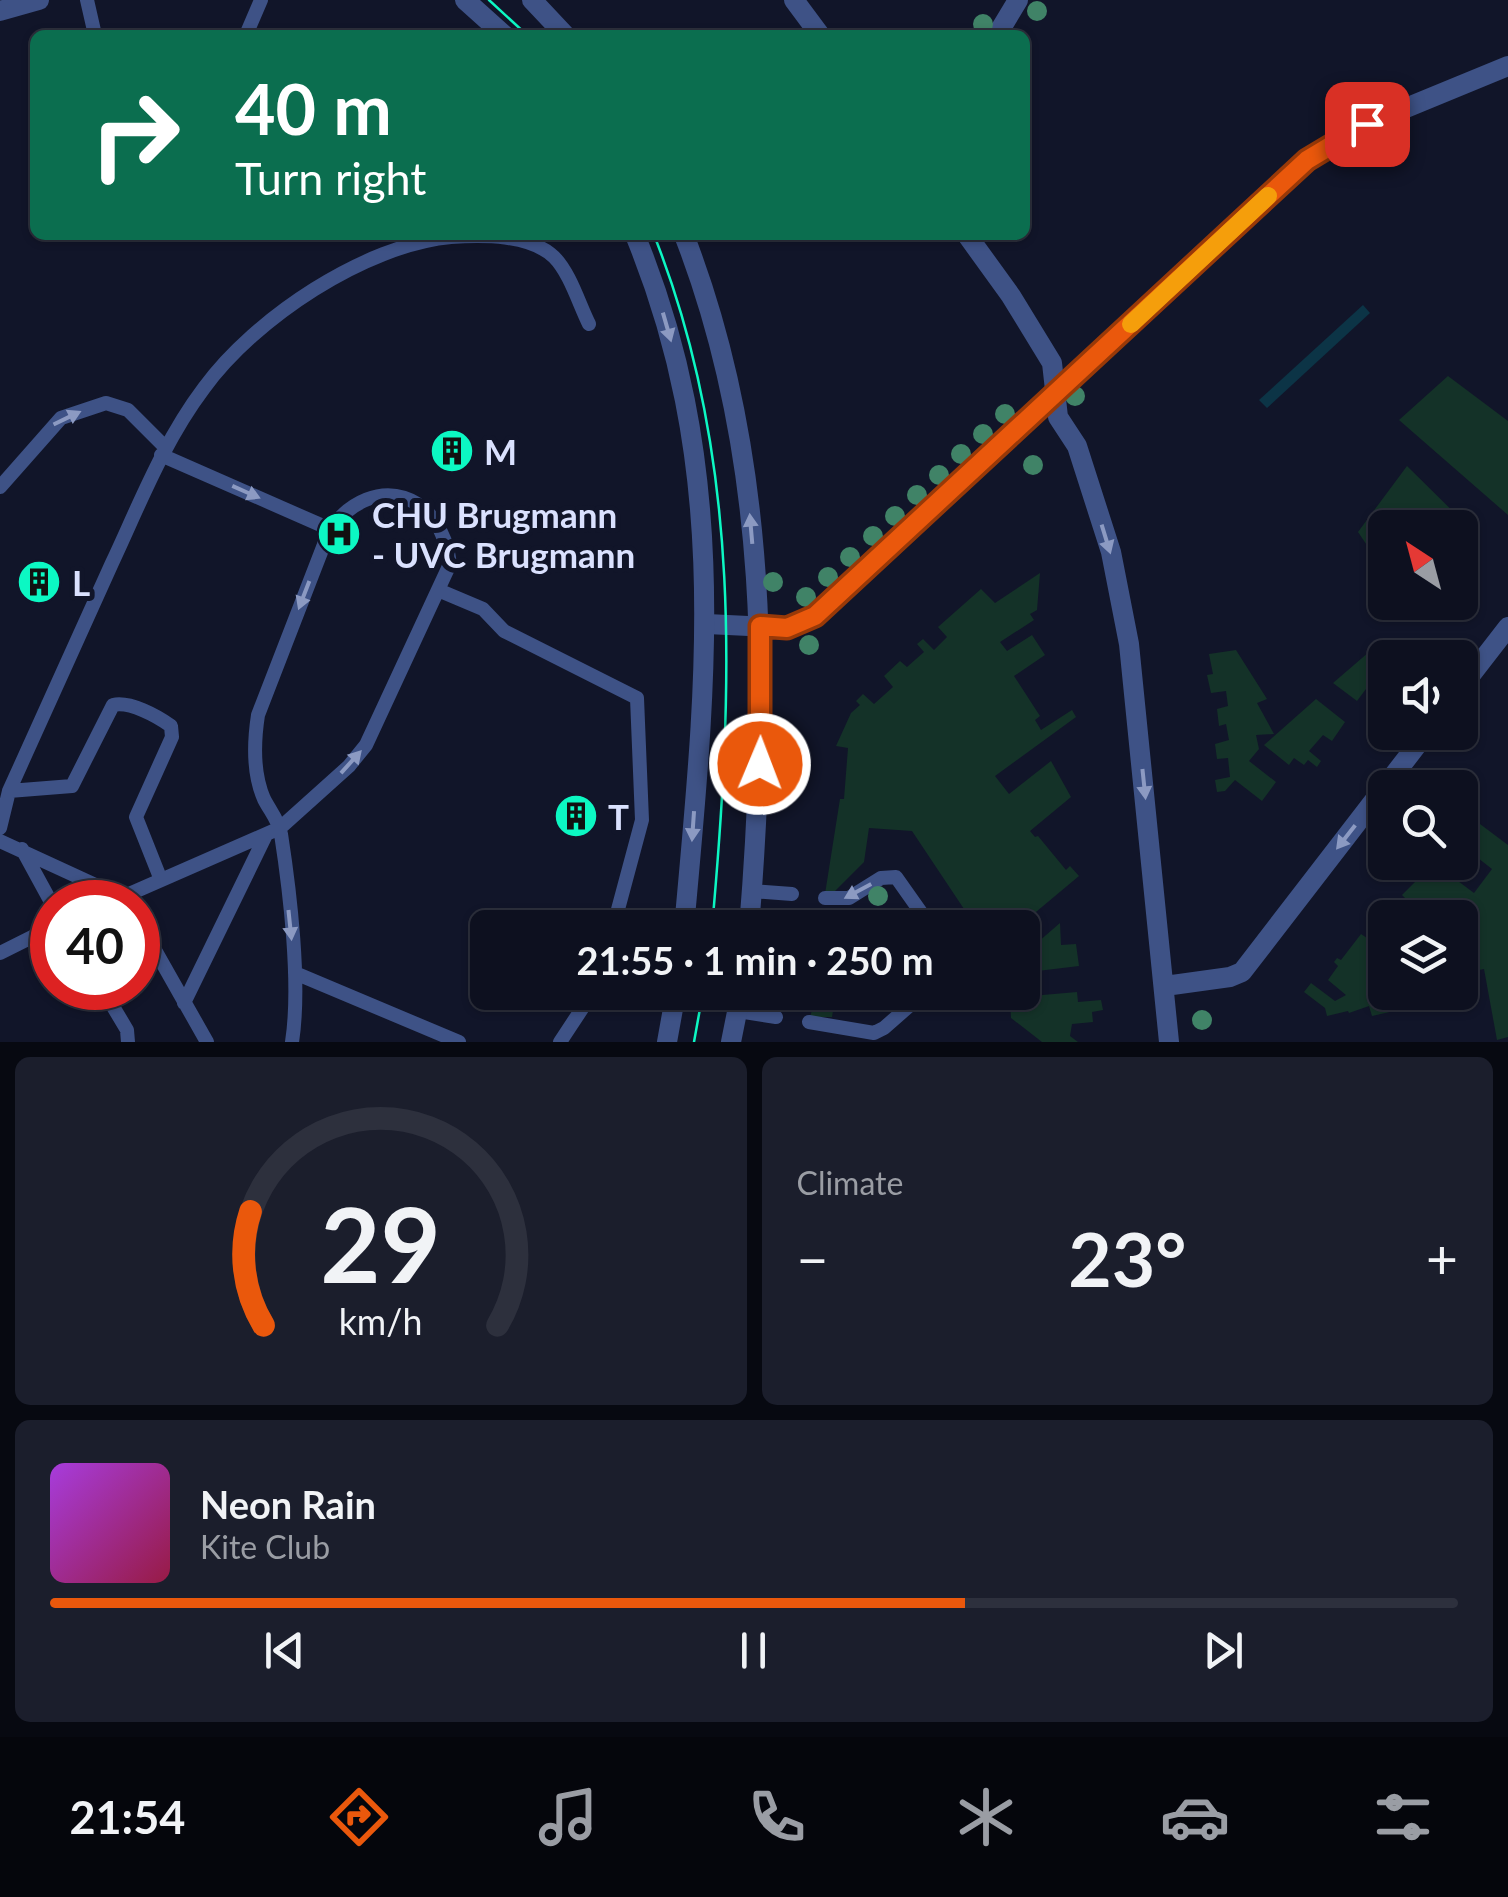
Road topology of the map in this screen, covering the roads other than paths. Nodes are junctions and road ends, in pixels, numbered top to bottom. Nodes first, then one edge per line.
1 (38, 0) edge
2 (87, 0) edge
3 (262, 0) edge
4 (465, 0) edge
5 (532, 0) edge
6 (794, 0) edge
7 (1018, 0) edge
8 (0, 12) edge
9 (94, 30) edge
10 (248, 30) edge
11 (492, 30) edge
12 (560, 30) edge
13 (816, 30) edge
14 (1000, 30) edge
15 (1508, 66) edge
16 (428, 240) edge
17 (507, 240) edge
18 (637, 240) edge
19 (686, 240) edge
20 (971, 240) edge
21 (589, 324) dead end
22 (1056, 394) junction
23 (164, 451) junction
24 (0, 486) edge
25 (330, 529) junction
26 (438, 590) junction
27 (707, 624) junction
28 (760, 626) junction
29 (1508, 627) edge
30 (1478, 666) edge
31 (1412, 750) edge
32 (9, 792) junction
33 (0, 828) edge
34 (280, 828) junction
35 (265, 837) junction
36 (0, 841) edge
37 (22, 849) junction
38 (39, 880) edge
39 (81, 880) edge
40 (160, 880) joint
41 (752, 891) junction
42 (792, 894) dead end
43 (825, 898) dead end
44 (618, 910) edge
45 (685, 910) edge
46 (750, 910) edge
47 (919, 910) edge
48 (30, 938) edge
49 (0, 953) edge
50 (160, 960) edge
51 (295, 973) junction
52 (1165, 986) junction
53 (184, 1003) junction
54 (115, 1010) edge
55 (582, 1010) edge
56 (673, 1010) edge
57 (737, 1010) edge
58 (759, 1010) edge
59 (903, 1010) edge
60 (776, 1017) dead end
61 (809, 1022) dead end
62 (128, 1042) edge
63 (206, 1042) edge
64 (292, 1042) edge
65 (460, 1042) edge
66 (560, 1042) edge
67 (667, 1042) edge
68 (731, 1042) edge
69 (1169, 1042) edge

1 - 8 street
2 - 9 lane
3 - 10 lane
4 - 11 street
5 - 12 street
6 - 13 street
7 - 14 street
15 - 22 street
16 - 23 lane
17 - 21 lane
18 -> 27 street
28 -> 19 street
20 - 22 street
22 - 28 street
22 -> 52 street
24 -> 23 lane
23 -> 25 lane
23 - 32 lane
25 - 26 lane
25 -> 34 lane
34 -> 26 lane
26 - 44 lane
27 - 28 street
27 -> 45 street
28 - 41 street
29 - 30 street
31 -> 52 street
32 - 33 lane
32 - 40 lane
34 - 35 lane
34 -> 51 lane
35 - 40 lane
35 - 53 lane
36 - 37 lane
37 - 38 lane
37 - 39 lane
41 - 42 lane
41 - 46 street
47 -> 43 lane
48 - 49 lane
50 - 53 lane
51 - 64 lane
51 - 65 lane
52 - 69 street
53 - 63 lane
54 - 62 lane
55 - 66 lane
56 - 67 street
57 - 68 street
58 - 60 lane
59 - 61 lane

